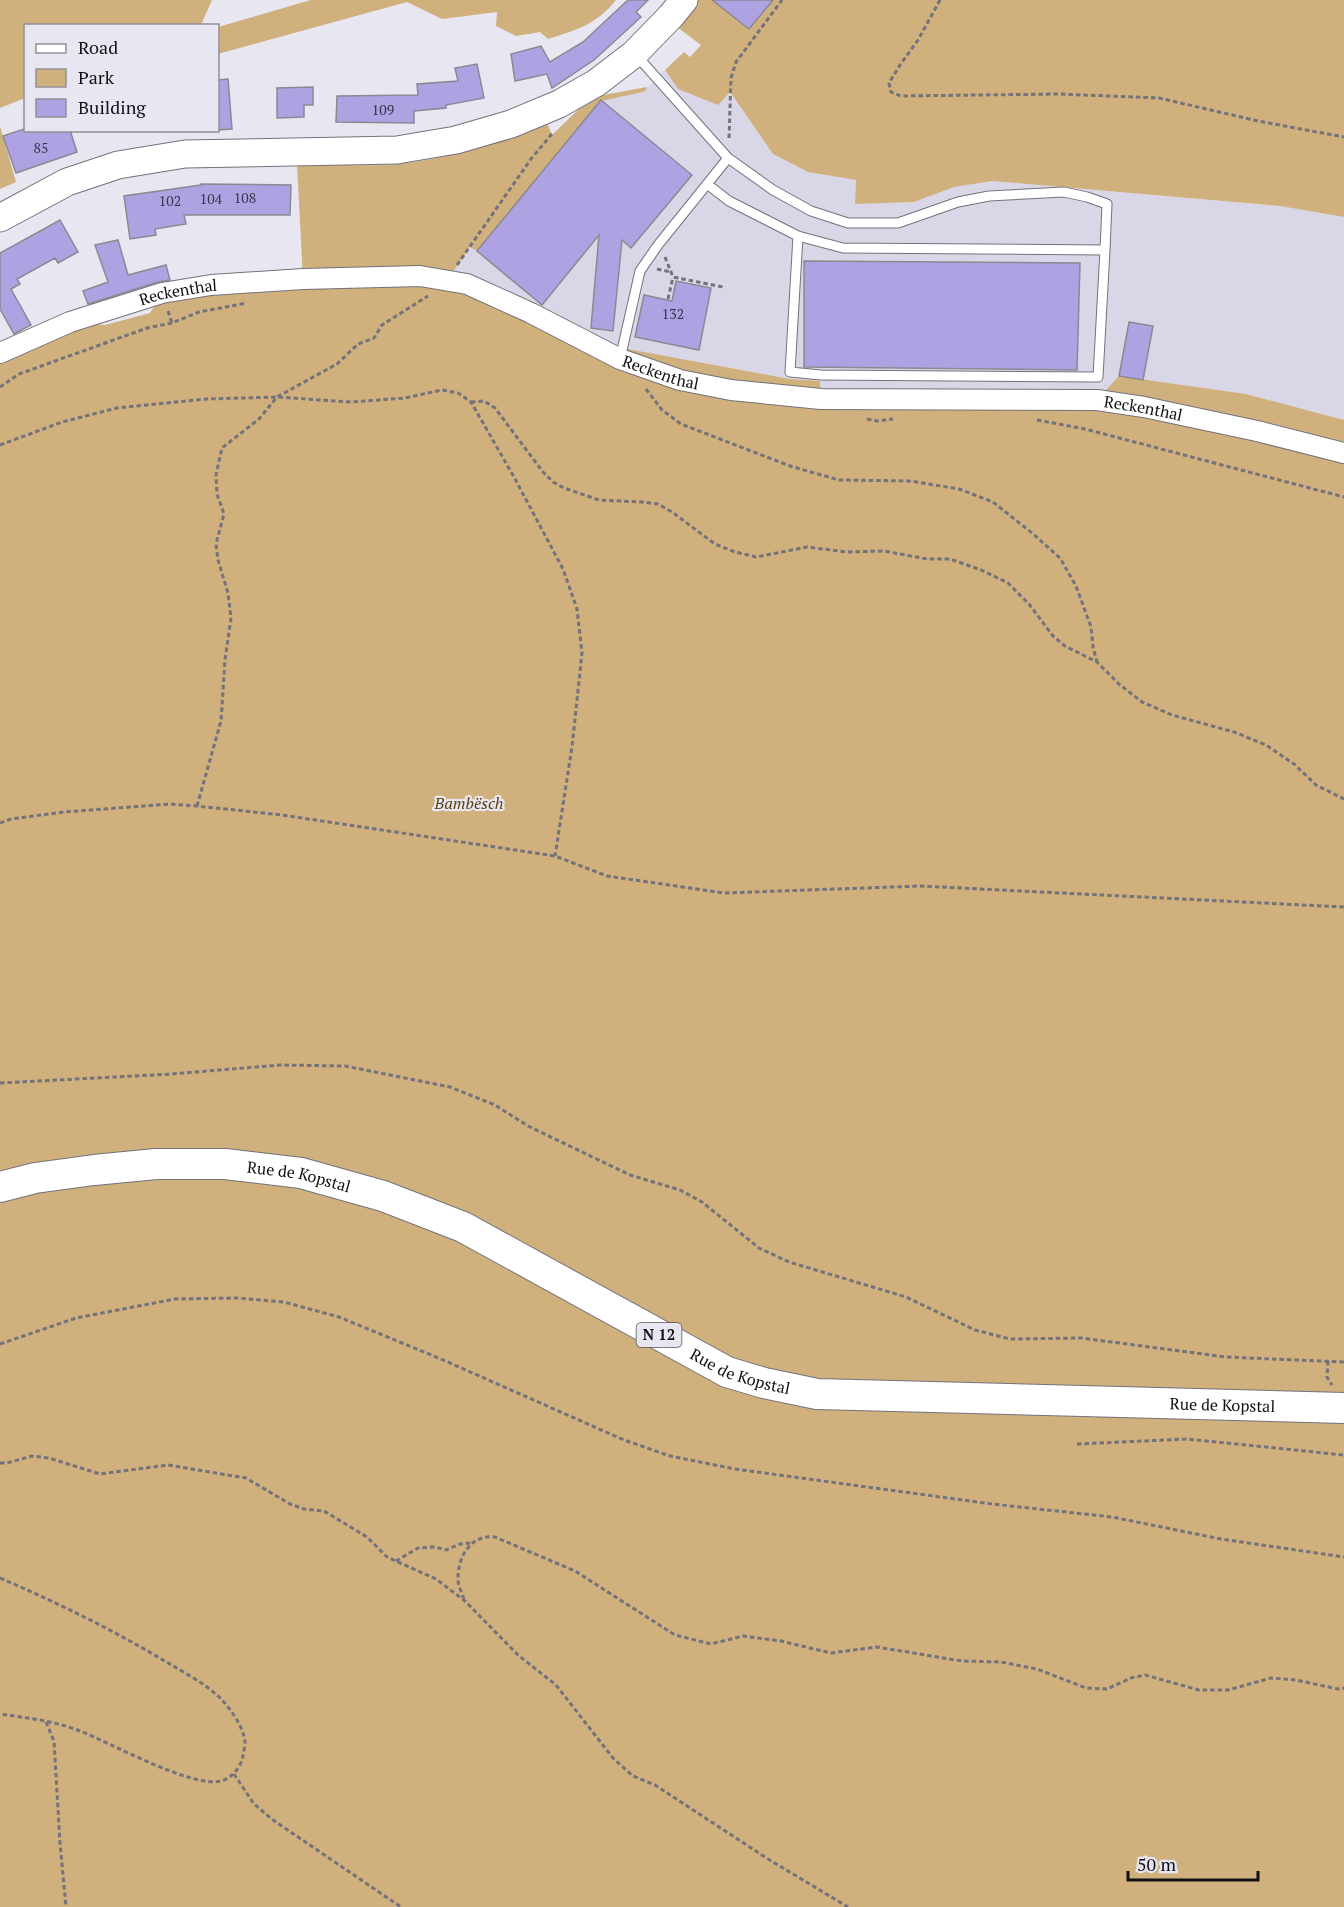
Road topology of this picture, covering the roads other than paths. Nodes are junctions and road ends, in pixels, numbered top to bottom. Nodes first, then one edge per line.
1 (684, 0) edge
2 (634, 54) junction
3 (728, 158) junction
4 (707, 184) junction
5 (0, 218) edge
6 (798, 236) junction
7 (1105, 250) junction
8 (0, 353) edge
9 (620, 359) junction
10 (860, 375) junction
11 (1098, 376) junction
12 (860, 399) junction
13 (1097, 400) junction
14 (1344, 453) edge
15 (0, 1186) edge
16 (1344, 1408) edge

1 - 2 main road
2 - 3 lane
2 - 5 main road
3 - 4 lane
3 - 7 lane
4 - 6 lane
4 - 9 lane
6 - 7 lane
6 - 10 lane
7 - 11 lane
8 - 9 street, Reckenthal
9 - 12 street, Reckenthal
10 - 11 lane
10 - 12 lane
11 - 13 lane
12 - 13 street, Reckenthal
13 - 14 street, Reckenthal
15 - 16 main road, Rue de Kopstal / N 12

